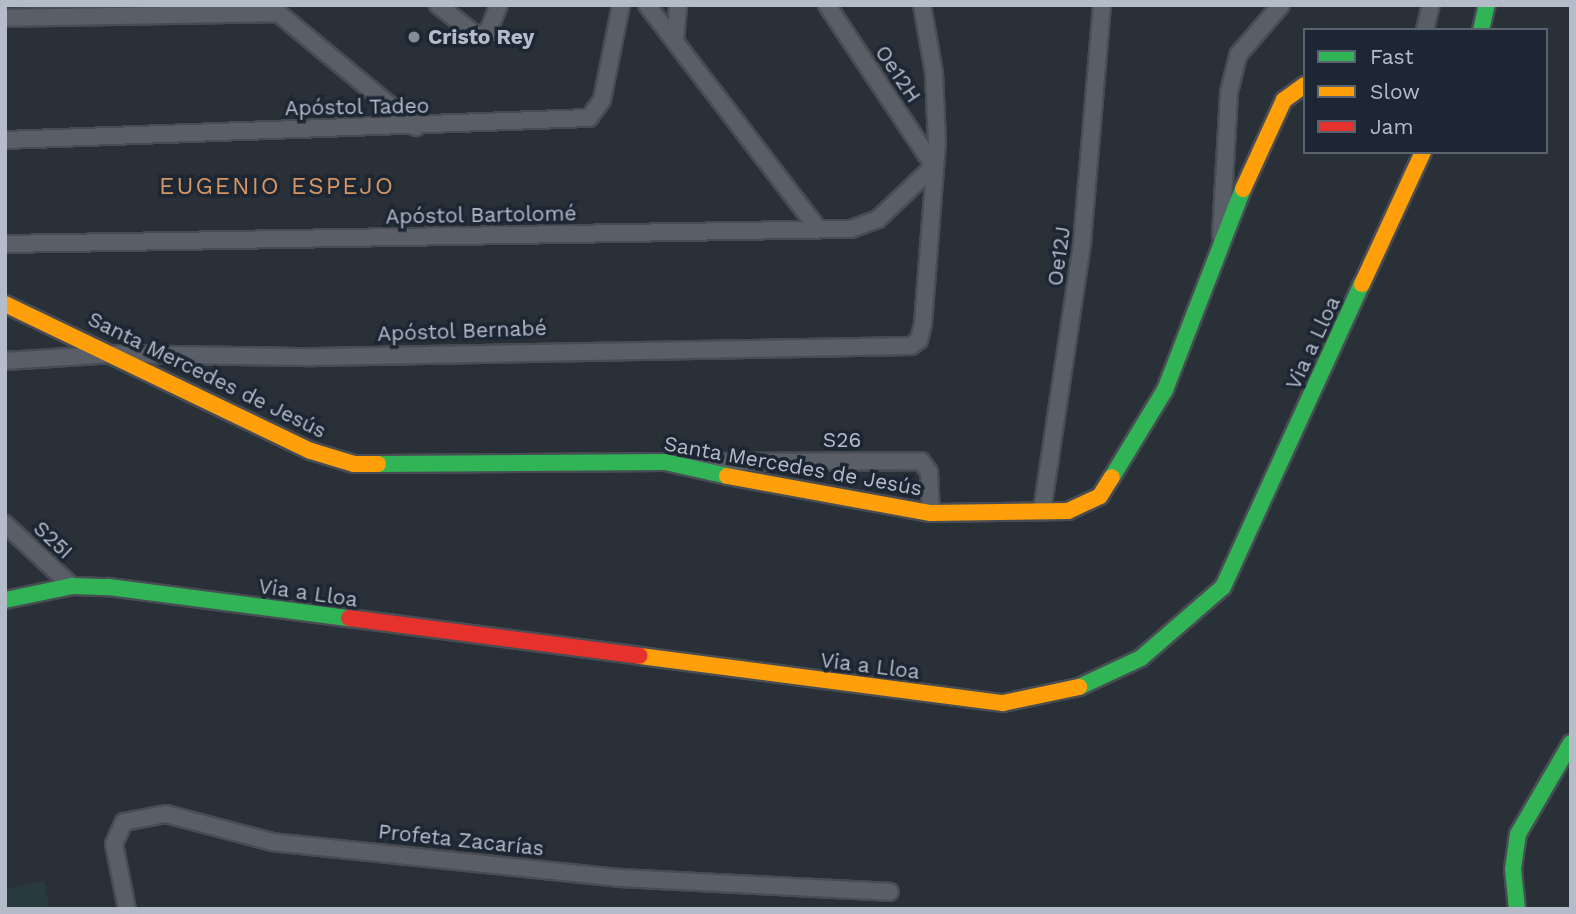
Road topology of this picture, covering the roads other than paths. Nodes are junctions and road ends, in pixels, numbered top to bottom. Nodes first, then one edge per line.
1 (438, 5) edge
2 (499, 5) edge
3 (621, 5) edge
4 (647, 5) edge
5 (678, 5) edge
6 (827, 5) edge
7 (922, 5) edge
8 (1102, 5) edge
9 (1281, 5) edge
10 (1431, 5) edge
11 (1487, 5) edge
12 (274, 9) edge
13 (5, 18) edge
14 (1425, 28) edge
15 (1481, 28) edge
16 (675, 41) junction
17 (1303, 86) edge
18 (416, 127) junction
19 (5, 140) edge
20 (1414, 154) edge
21 (1422, 154) edge
22 (934, 166) junction
23 (1412, 169) junction
24 (818, 229) junction
25 (5, 244) edge
26 (1220, 249) junction
27 (5, 304) edge
28 (115, 354) junction
29 (5, 362) edge
30 (665, 462) junction
31 (1042, 511) junction
32 (931, 513) junction
33 (5, 524) edge
34 (72, 586) junction
35 (5, 600) edge
36 (1571, 743) edge
37 (890, 891) dead end
38 (127, 909) edge
39 (1517, 909) edge

1 - 2 street
3 - 18 street, Apóstol Tadeo
4 - 16 street
5 - 16 street
6 - 22 street, Oe12H
7 - 22 street
8 - 31 street, Oe12J
9 - 26 street
10 - 14 street
11 - 15 street
12 - 13 street
12 - 18 street
16 - 24 street
17 - 26 street, Santa Mercedes de Jesús
18 - 19 street, Apóstol Tadeo
20 - 23 street
21 - 23 street, Via a Lloa
22 - 24 street, Apóstol Bartolomé
22 - 28 street, Apóstol Bernabé
23 - 34 street, Via a Lloa
24 - 25 street, Apóstol Bartolomé
26 - 31 street, Santa Mercedes de Jesús
27 - 28 street, Santa Mercedes de Jesús
28 - 29 street, Apóstol Bernabé
28 - 30 street, Santa Mercedes de Jesús
30 - 32 street, Santa Mercedes de Jesús
30 - 32 street, S26
31 - 32 street, Santa Mercedes de Jesús
33 - 34 street, S25I
34 - 35 street, Via a Lloa
36 - 39 street
37 - 38 street, Profeta Zacarías

